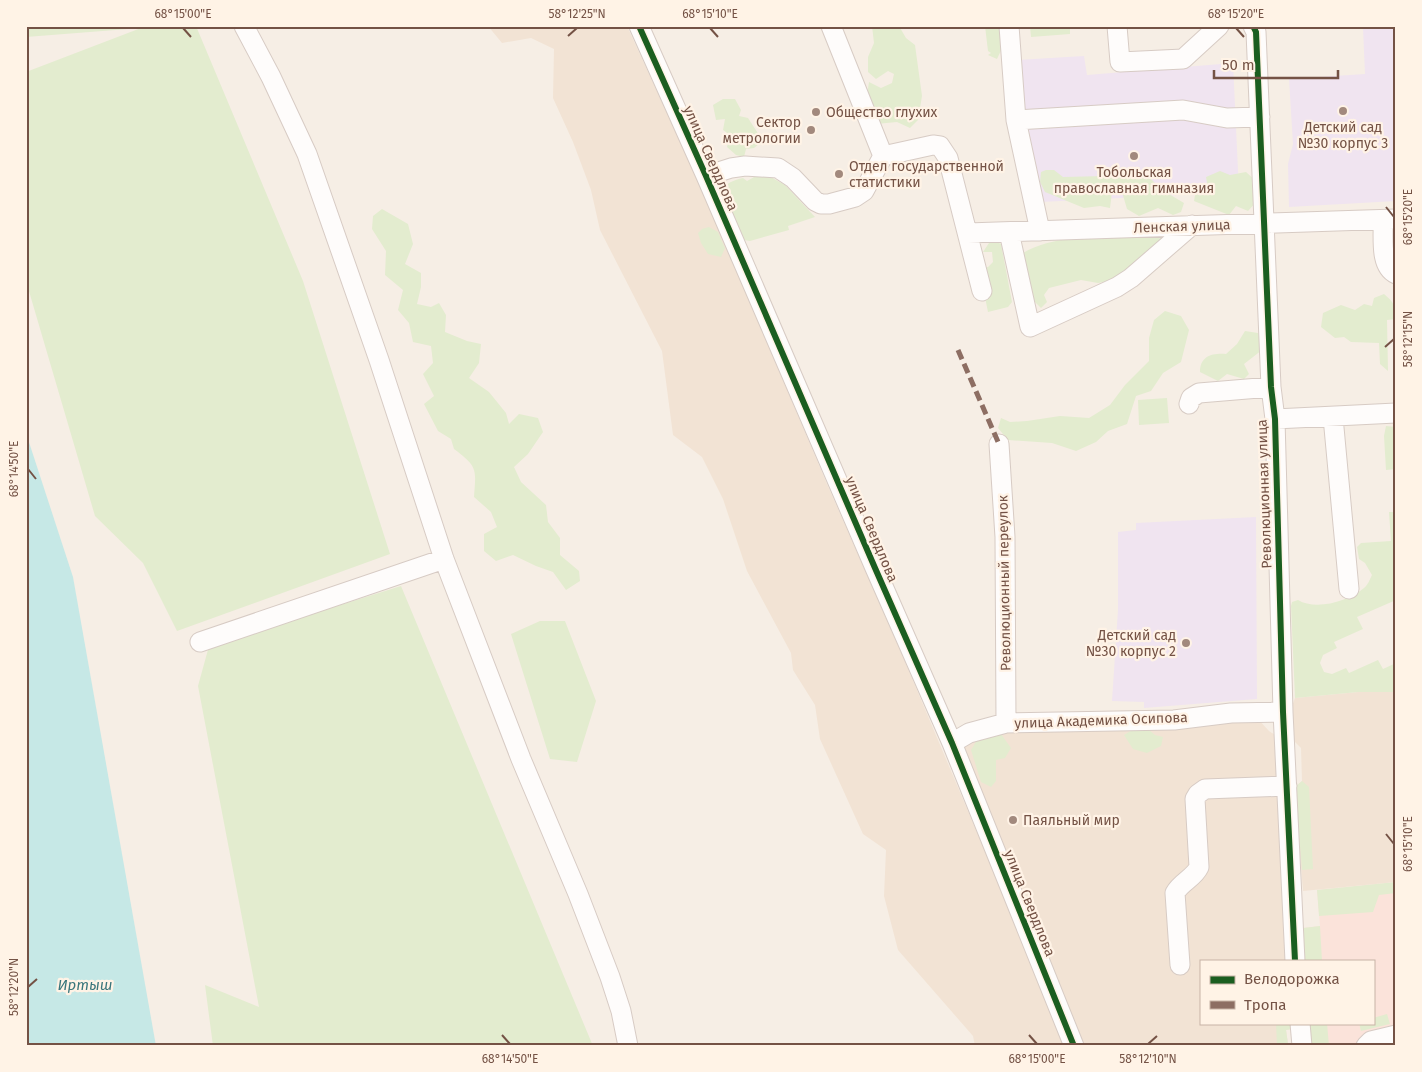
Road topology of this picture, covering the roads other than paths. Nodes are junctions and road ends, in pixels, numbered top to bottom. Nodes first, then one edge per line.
1 (244, 26) edge
2 (639, 26) edge
3 (831, 26) edge
4 (1009, 26) edge
5 (1117, 26) edge
6 (1219, 26) edge
7 (1253, 26) edge
8 (1260, 117) junction
9 (1016, 120) junction
10 (882, 156) junction
11 (706, 176) junction
12 (1389, 220) edge
13 (1265, 223) junction
14 (1192, 225) junction
15 (1040, 231) junction
16 (1008, 232) junction
17 (968, 233) junction
18 (1396, 274) edge
19 (982, 291) dead end
20 (1271, 387) junction
21 (1189, 404) dead end
22 (1396, 413) edge
23 (1333, 417) junction
24 (1275, 419) junction
25 (999, 444) dead end
26 (444, 559) junction
27 (1350, 589) dead end
28 (200, 642) dead end
29 (1283, 712) junction
30 (1006, 723) junction
31 (952, 743) junction
32 (1287, 786) junction
33 (1295, 960) edge
34 (1180, 965) dead end
35 (1300, 1024) edge
36 (1396, 1035) edge
37 (628, 1046) edge
38 (1074, 1046) edge
39 (1302, 1046) edge
40 (1366, 1046) edge

1 - 26 street
2 - 11 street, улица Свердлова
3 - 10 street
4 - 9 street
5 - 6 street
7 - 8 street, Революционная улица
8 - 9 street
8 - 13 street, Революционная улица
9 - 15 street
10 - 11 street
10 - 17 street
11 - 31 street, улица Свердлова
12 - 13 street, Ленская улица
12 - 18 street
13 - 14 street, Ленская улица
13 - 20 street, Революционная улица
14 - 15 street, Ленская улица
14 - 16 street
15 - 16 street, Ленская улица
16 - 17 street, Ленская улица
17 - 19 street
20 - 21 street
20 - 24 street, Революционная улица
22 - 23 street
23 - 24 street
23 - 27 street
24 - 29 street, Революционная улица
25 - 30 street, Революционный переулок
26 - 28 street
26 - 37 street
29 - 30 street, улица Академика Осипова
29 - 32 street, Революционная улица
30 - 31 street, улица Академика Осипова
31 - 38 street, улица Свердлова
32 - 33 street, Революционная улица
32 - 34 street
35 - 39 street
36 - 40 street

